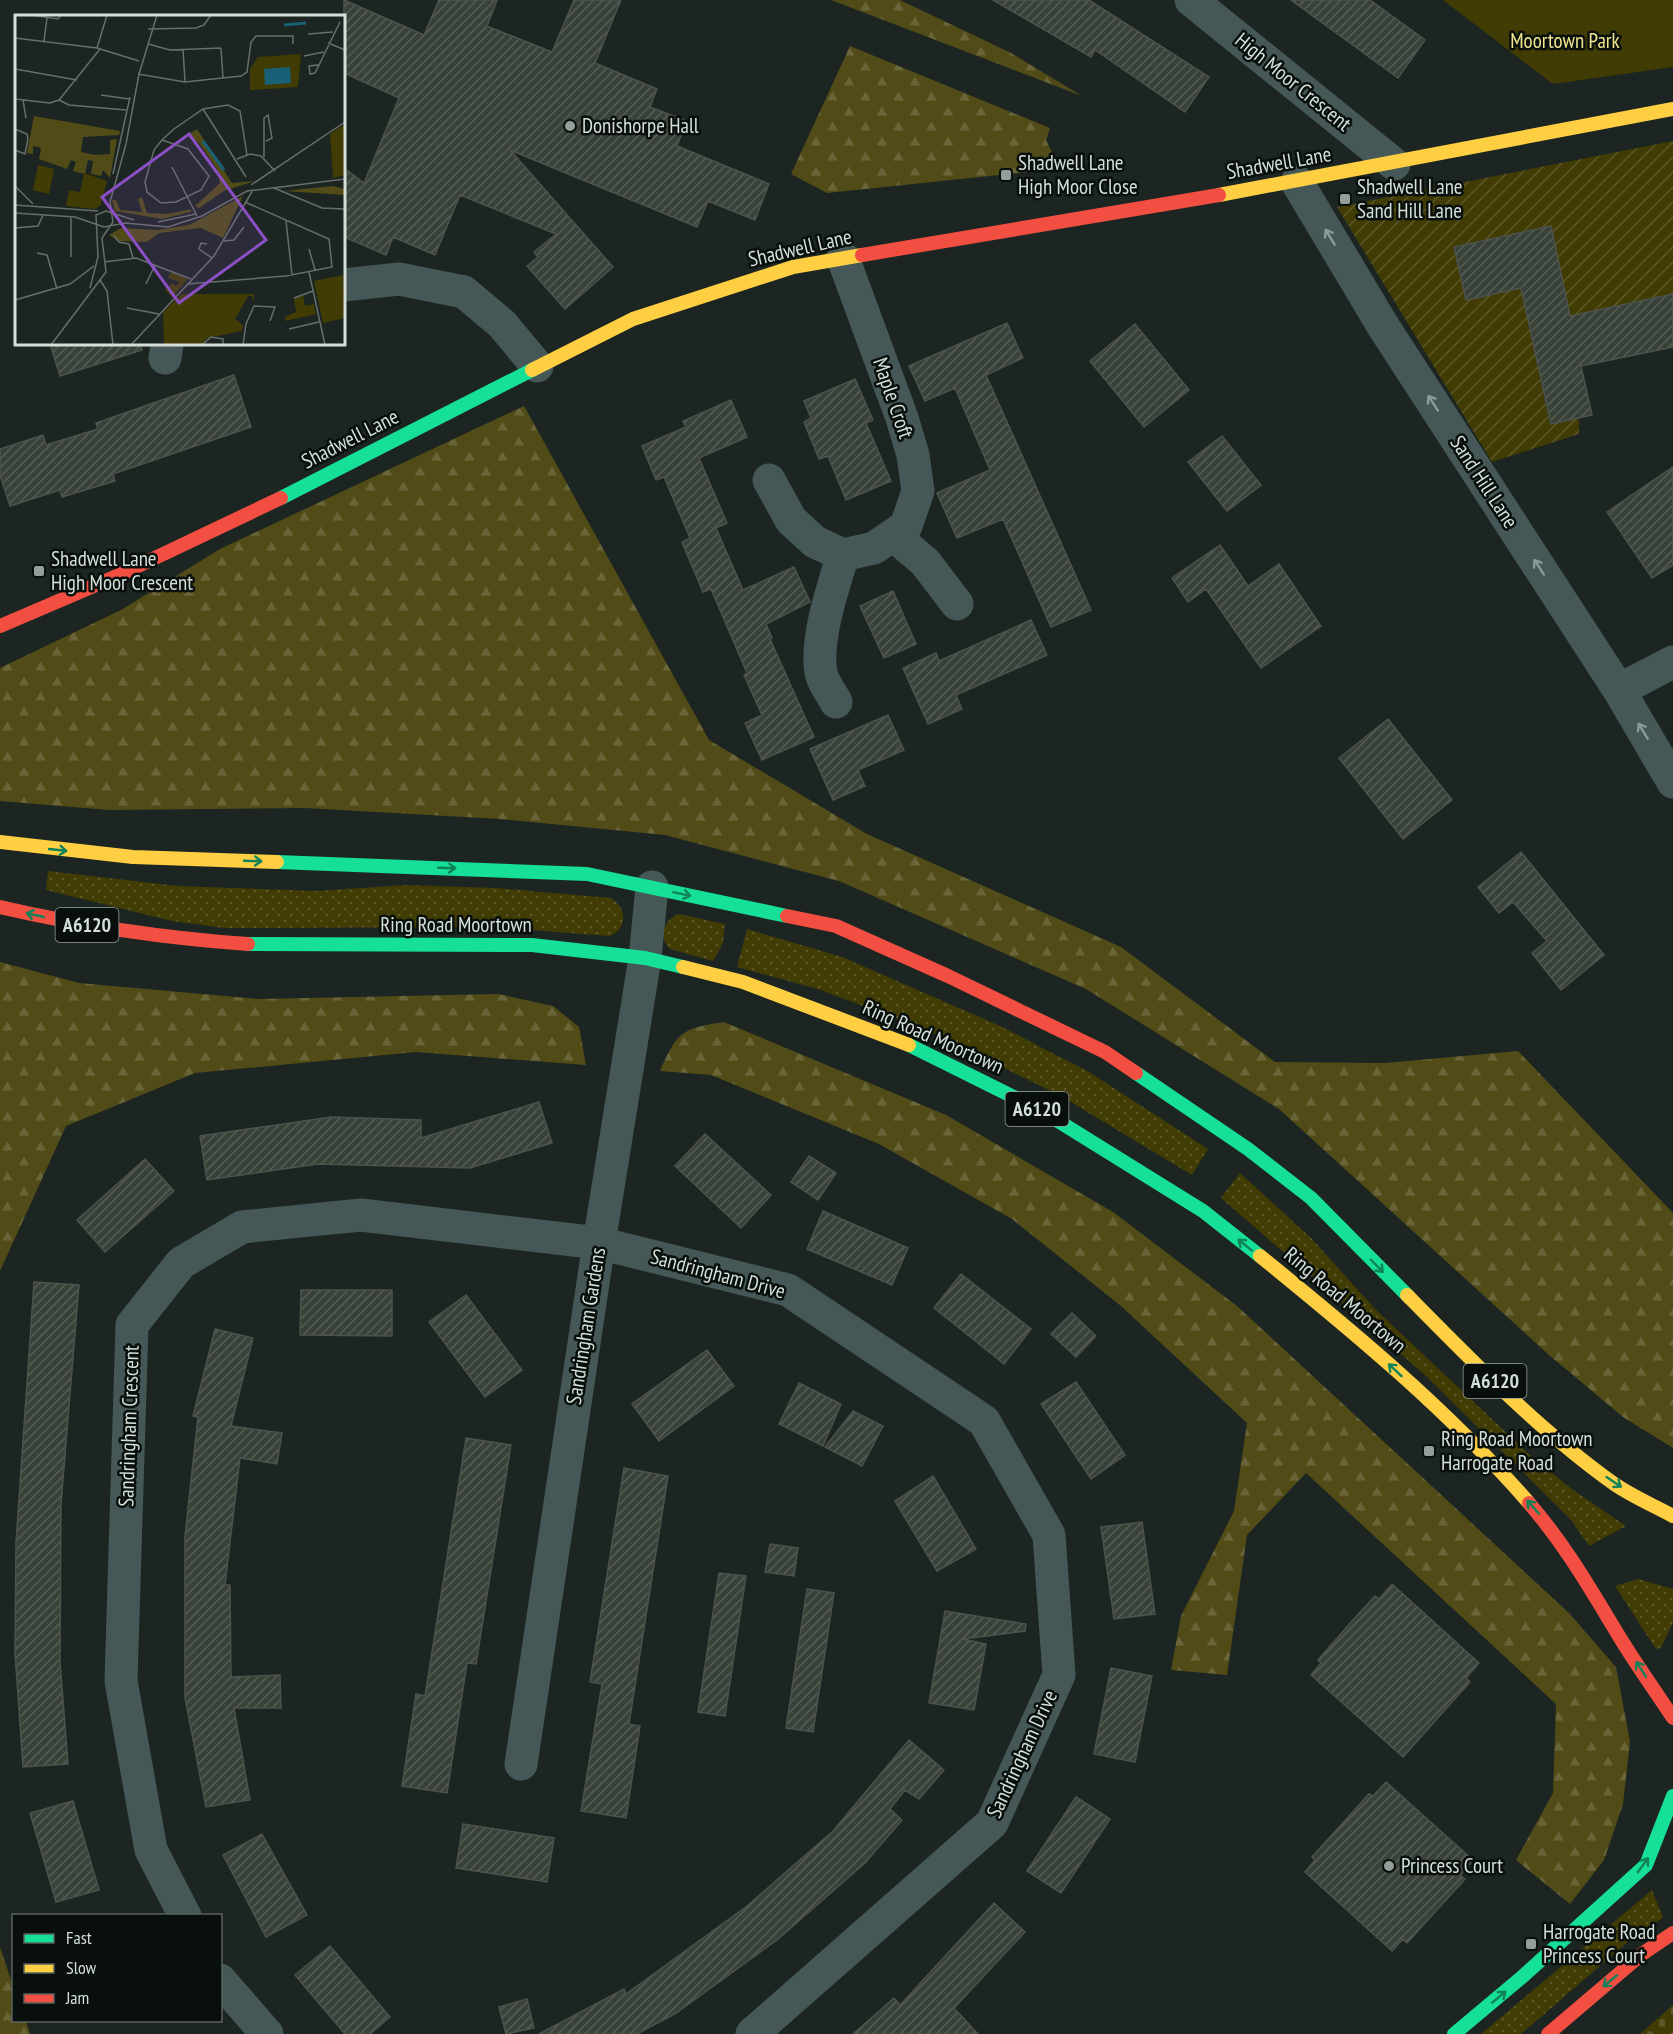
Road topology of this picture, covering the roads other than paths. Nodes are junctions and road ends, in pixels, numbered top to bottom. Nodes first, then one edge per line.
1 (1191, 0) edge
2 (1673, 109) edge
3 (1394, 164) junction
4 (1297, 182) junction
5 (843, 258) junction
6 (345, 285) edge
7 (537, 366) junction
8 (769, 480) dead end
9 (893, 535) junction
10 (843, 555) junction
11 (957, 604) dead end
12 (0, 626) edge
13 (1673, 662) edge
14 (1619, 690) junction
15 (836, 702) dead end
16 (1673, 782) edge
17 (0, 842) edge
18 (652, 887) junction
19 (0, 907) edge
20 (645, 958) junction
21 (599, 1243) junction
22 (1673, 1516) edge
23 (1673, 1718) edge
24 (521, 1764) dead end
25 (1673, 1796) edge
26 (184, 1914) edge
27 (1673, 1933) edge
28 (222, 1982) edge
29 (267, 2034) edge
30 (752, 2034) edge
31 (1454, 2034) edge
32 (1548, 2034) edge

1 - 3 street, High Moor Crescent
2 - 3 main road, Shadwell Lane
3 - 4 main road, Shadwell Lane
4 - 5 main road, Shadwell Lane
14 -> 4 street, Sand Hill Lane
5 - 7 main road, Shadwell Lane
5 - 9 street, Maple Croft
6 - 7 street
7 - 12 main road, Shadwell Lane
8 - 10 street
9 - 10 street, Maple Croft
9 - 11 street
10 - 15 street
13 - 14 street
16 -> 14 street, Sand Hill Lane
17 -> 18 main road, Ring Road Moortown / A6120
18 - 20 street, Sandringham Gardens
18 -> 22 main road, Ring Road Moortown / A6120
20 -> 19 main road, Ring Road Moortown / A6120
20 - 21 street, Sandringham Gardens
23 -> 20 main road, Ring Road Moortown / A6120
21 - 24 street, Sandringham Gardens
21 - 26 street, Sandringham Crescent
21 - 30 street, Sandringham Drive
31 -> 25 main road
27 -> 32 main road
28 - 29 street

